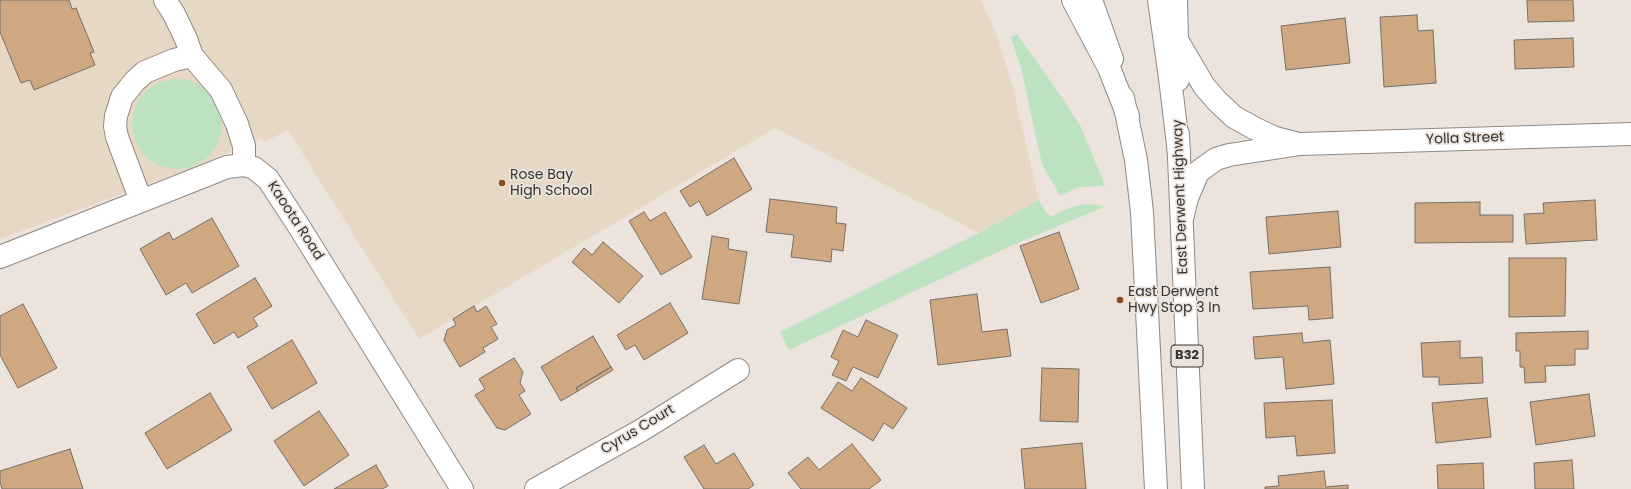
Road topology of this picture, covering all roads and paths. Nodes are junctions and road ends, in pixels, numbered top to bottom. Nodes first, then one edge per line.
1 (165, 0) edge
2 (1073, 0) edge
3 (1091, 0) edge
4 (1158, 0) edge
5 (1176, 0) edge
6 (1177, 40) junction
7 (192, 56) junction
8 (1128, 116) junction
9 (1631, 134) edge
10 (1300, 144) junction
11 (1179, 153) junction
12 (244, 165) junction
13 (141, 201) junction
14 (1181, 224) junction
15 (0, 257) edge
16 (738, 370) dead end
17 (462, 489) edge
18 (536, 489) edge
19 (1156, 489) edge
20 (1192, 489) edge

1 - 7 main road
2 - 8 main road
3 - 8 main road, B32
4 - 11 main road, B32
5 - 6 main road, East Derwent Highway / B32
6 - 10 main road, Yolla Street
6 - 11 main road, East Derwent Highway / B32
7 - 12 main road
7 - 13 main road
8 - 19 main road, B32
9 - 10 main road, Yolla Street
10 - 14 main road, Yolla Street
11 - 14 main road, East Derwent Highway / B32
12 - 13 main road
12 - 17 main road, Kaoota Road
13 - 15 main road
14 - 20 main road, East Derwent Highway / B32
16 - 18 main road, Cyrus Court

